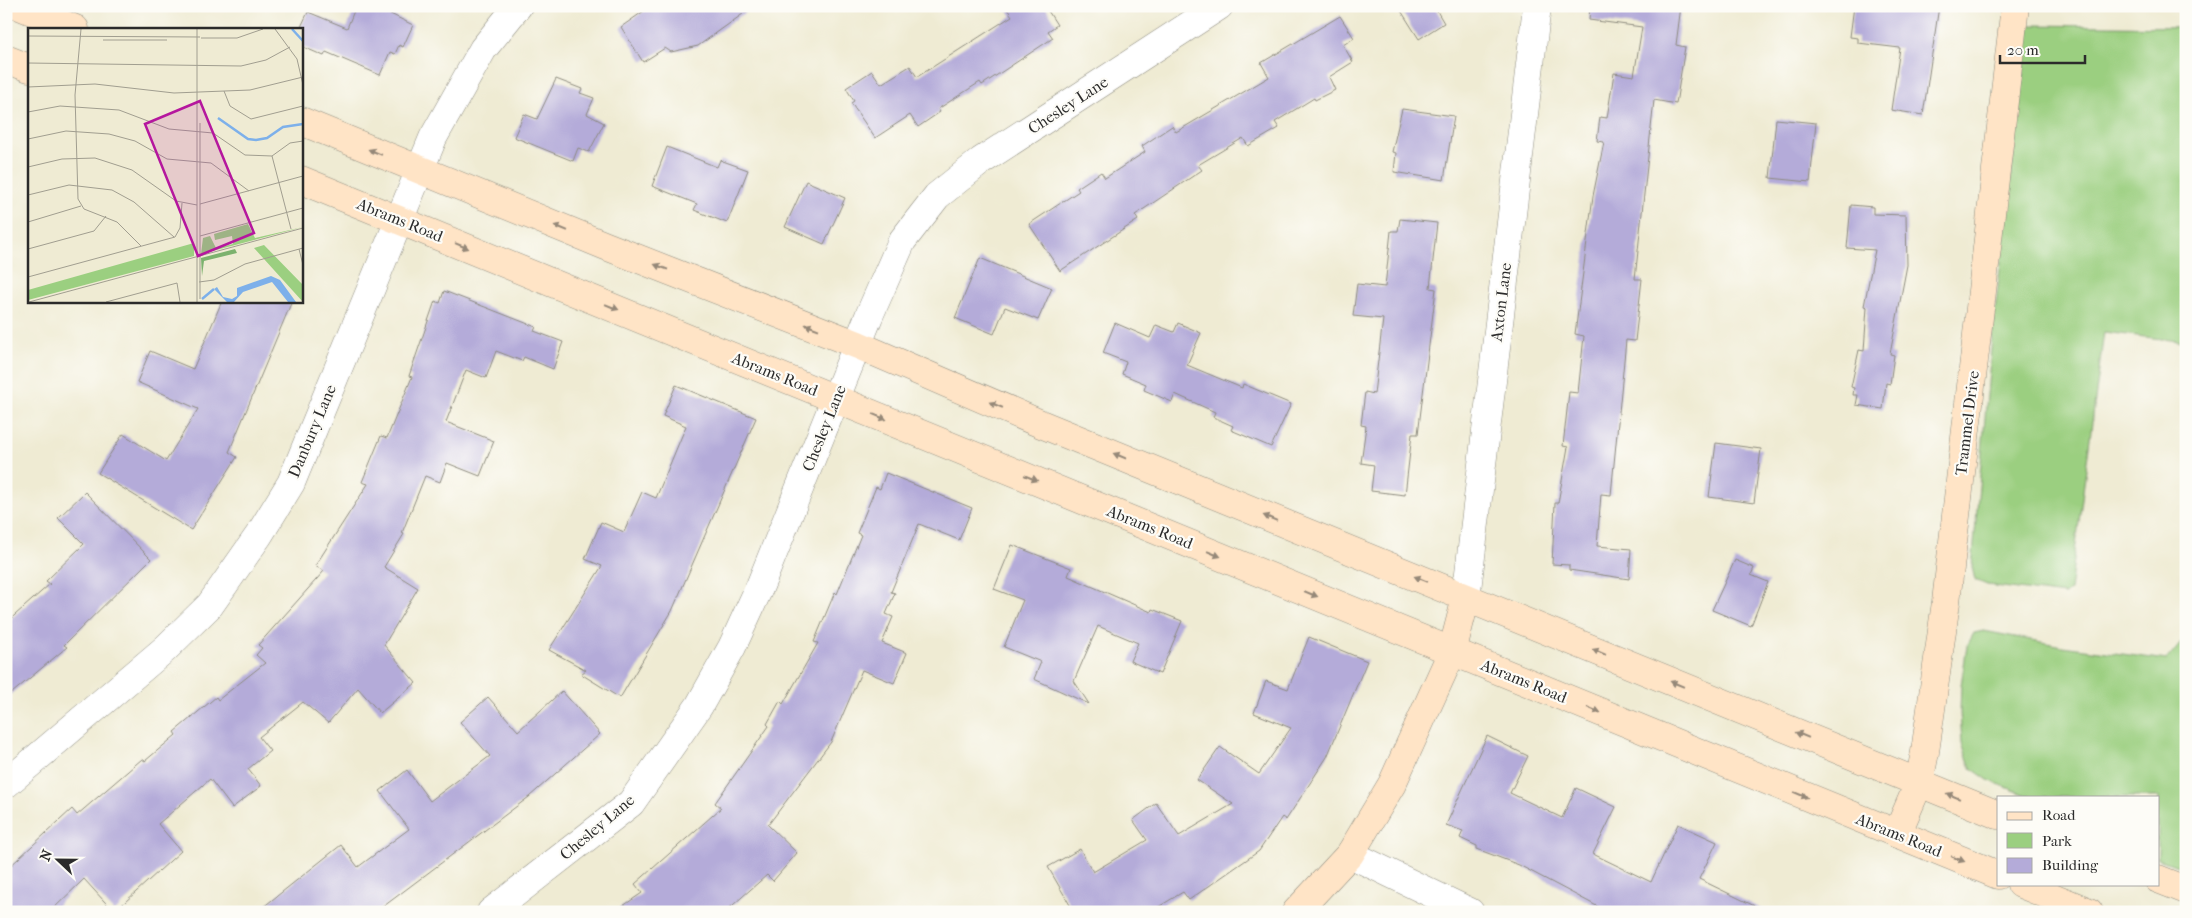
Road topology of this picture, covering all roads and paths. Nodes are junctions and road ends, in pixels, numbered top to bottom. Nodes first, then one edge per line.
1 (20, 6) edge
2 (518, 6) edge
3 (1219, 6) edge
4 (1538, 6) edge
5 (2015, 6) edge
6 (73, 28) edge
7 (6, 59) edge
8 (28, 68) edge
9 (302, 121) edge
10 (420, 170) junction
11 (302, 180) edge
12 (401, 220) junction
13 (858, 345) junction
14 (835, 398) junction
15 (1466, 598) junction
16 (1452, 652) junction
17 (1919, 783) junction
18 (6, 784) edge
19 (1997, 815) edge
20 (1897, 834) junction
21 (1350, 854) junction
22 (1997, 875) edge
23 (2160, 880) edge
24 (2026, 886) edge
25 (2186, 890) edge
26 (491, 912) edge
27 (1296, 912) edge
28 (1470, 912) edge
29 (2089, 912) edge

1 - 6 main road
2 - 10 street, Danbury Lane
3 - 13 street, Chesley Lane
4 - 15 street, Axton Lane
5 - 17 main road, Trammel Drive
7 - 8 main road
10 -> 9 main road
10 - 12 street, Danbury Lane
13 -> 10 main road
11 - 12 main road, Abrams Road
12 -> 14 main road, Abrams Road
12 - 18 street, Danbury Lane
13 - 14 street, Chesley Lane
15 -> 13 main road
14 -> 16 main road, Abrams Road
14 - 26 street, Chesley Lane
15 - 16 main road
17 -> 15 main road
16 -> 20 main road, Abrams Road
16 - 21 main road
19 -> 17 main road
17 - 20 main road, Trammel Drive
20 -> 22 main road, Abrams Road
21 - 27 main road
21 - 28 street
23 - 25 main road
24 - 29 main road

